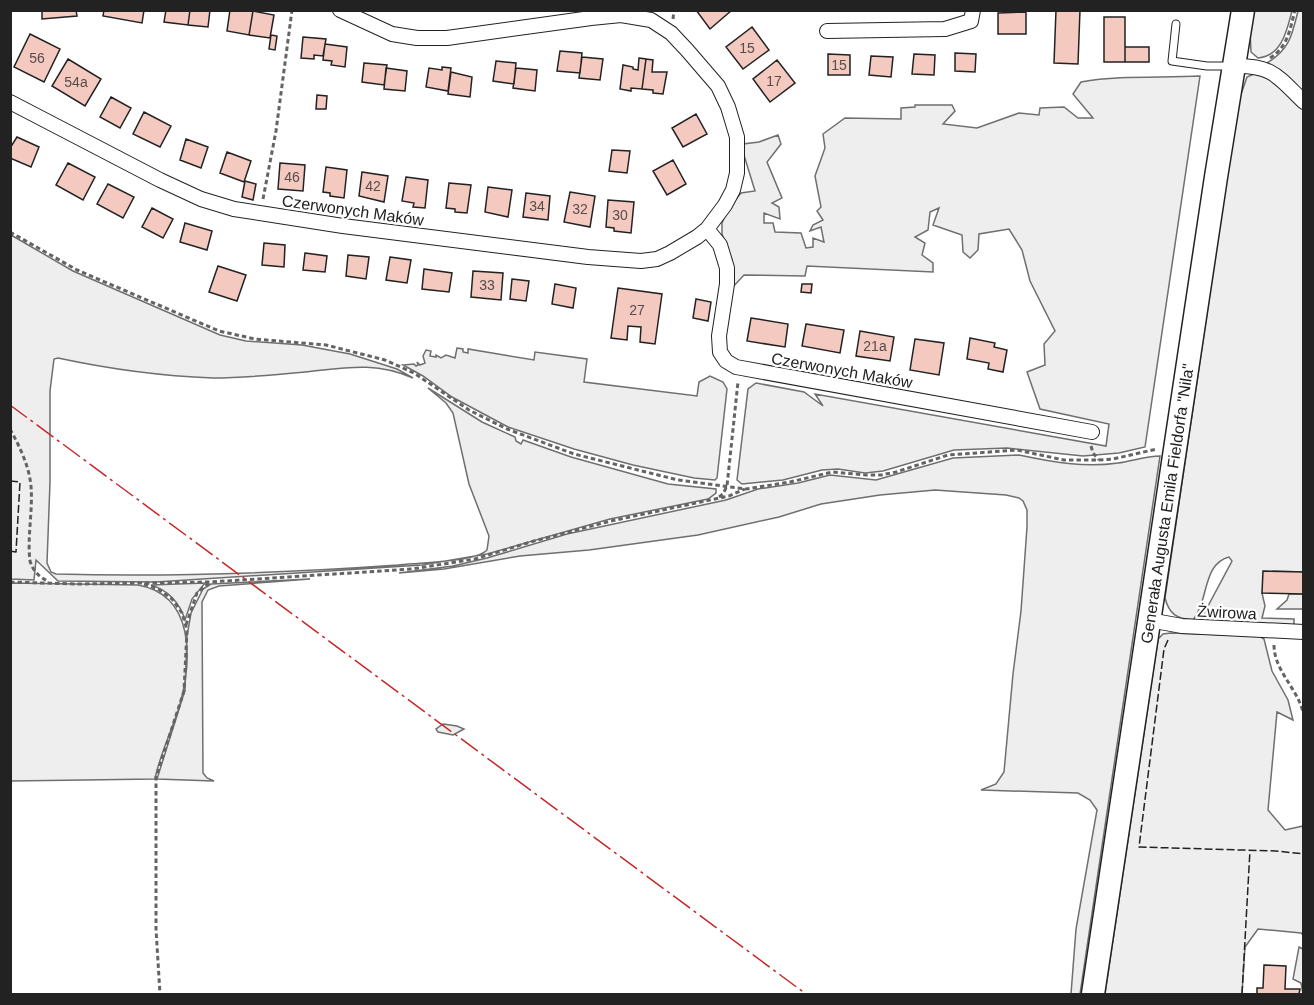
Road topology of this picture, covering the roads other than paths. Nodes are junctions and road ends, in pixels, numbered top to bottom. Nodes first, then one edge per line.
1 (340, 10) edge
2 (974, 10) edge
3 (1243, 10) edge
4 (1176, 24) dead end
5 (827, 31) dead end
6 (1234, 66) junction
7 (10, 102) edge
8 (1304, 102) edge
9 (707, 228) junction
10 (1092, 432) dead end
11 (1149, 620) junction
12 (1304, 632) edge
13 (1093, 994) edge

1 - 9 street, Czerwonych Maków
2 - 5 street
3 - 6 main road, Generała Augusta Emila Fieldorfa "Nila"
4 - 6 lane
6 - 8 street
6 - 11 main road, Generała Augusta Emila Fieldorfa "Nila"
7 - 9 street, Czerwonych Maków
9 - 10 street, Czerwonych Maków
11 - 12 street, Żwirowa
11 - 13 main road, Generała Augusta Emila Fieldorfa "Nila"

